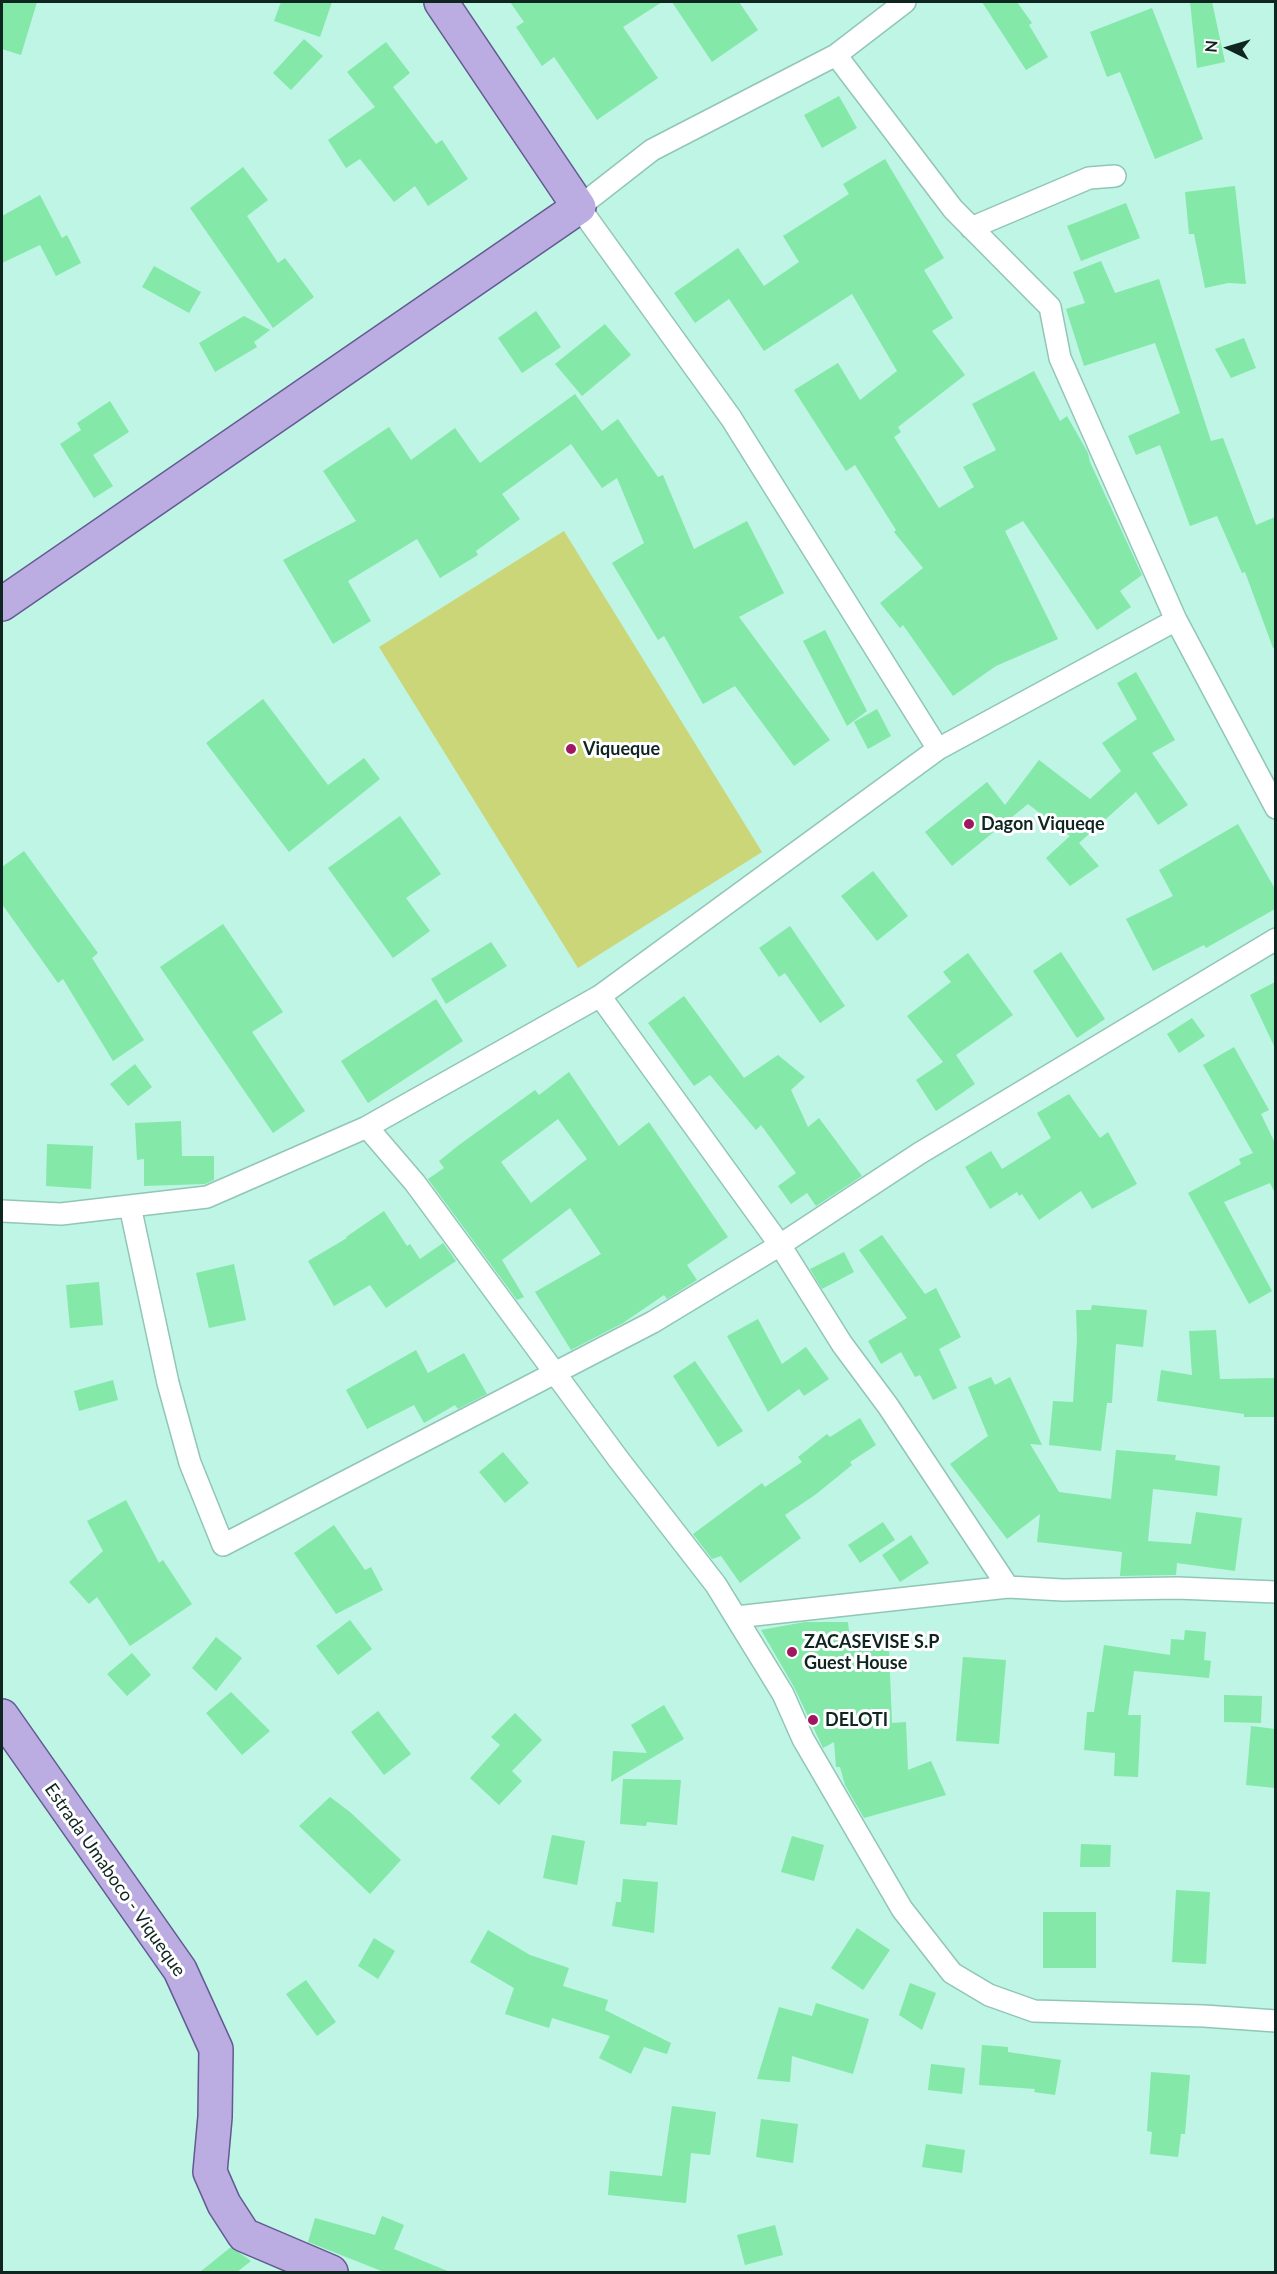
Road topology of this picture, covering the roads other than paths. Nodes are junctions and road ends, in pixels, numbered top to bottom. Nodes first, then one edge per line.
1 (441, 2) edge
2 (905, 2) edge
3 (878, 10) edge
4 (836, 55) junction
5 (1115, 176) dead end
6 (579, 207) junction
7 (971, 228) junction
8 (2, 604) edge
9 (1176, 620) junction
10 (938, 748) junction
11 (1275, 808) edge
12 (1275, 939) edge
13 (600, 996) junction
14 (367, 1126) junction
15 (130, 1206) junction
16 (2, 1211) edge
17 (780, 1245) junction
18 (558, 1374) junction
19 (1008, 1587) junction
20 (1275, 1592) edge
21 (736, 1617) junction
22 (2, 1716) edge
23 (1275, 2021) edge
24 (331, 2272) edge

1 - 6 main road
2 - 3 street
3 - 4 street
4 - 6 street
4 - 7 street
5 - 7 street
6 - 8 main road
6 - 10 street
7 - 9 street
9 - 10 street
9 - 11 street
10 - 13 street
12 - 17 street
13 - 14 street
13 - 17 street
14 - 15 street
14 - 18 street
15 - 16 street
15 - 18 street
17 - 18 street
17 - 19 street
18 - 21 street
19 - 20 street
19 - 21 street
21 - 23 street
22 - 24 main road, Estrada Umaboco - Viqueque

